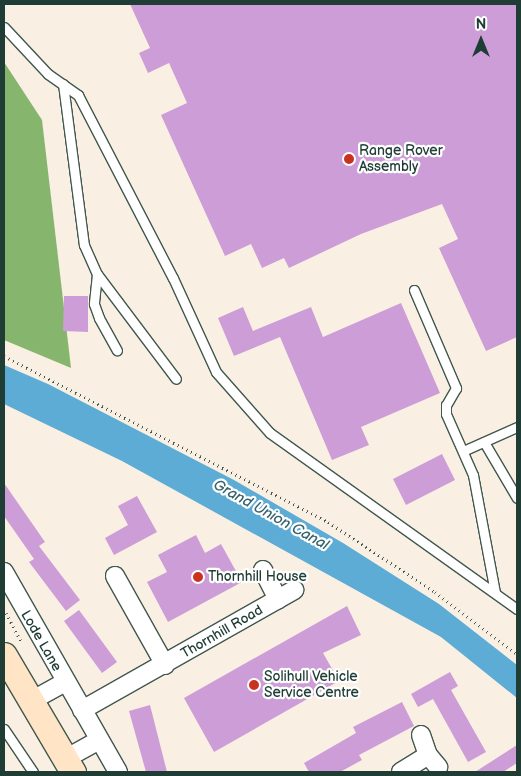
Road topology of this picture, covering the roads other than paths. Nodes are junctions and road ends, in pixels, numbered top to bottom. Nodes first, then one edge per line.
1 (4, 27) edge
2 (63, 84) junction
3 (97, 274) junction
4 (414, 290) dead end
5 (117, 350) dead end
6 (176, 379) dead end
7 (517, 427) edge
8 (484, 442) junction
9 (463, 451) junction
10 (517, 498) edge
11 (263, 570) dead end
12 (4, 572) edge
13 (115, 576) dead end
14 (294, 590) dead end
15 (495, 593) junction
16 (278, 599) junction
17 (517, 609) edge
18 (4, 655) edge
19 (165, 665) junction
20 (65, 682) junction
21 (31, 701) junction
22 (82, 710) junction
23 (4, 729) edge
24 (421, 735) dead end
25 (100, 740) junction
26 (69, 766) edge
27 (33, 772) edge
28 (118, 772) edge
29 (401, 772) edge

1 - 2 lane
2 - 3 lane
2 - 15 lane
3 - 5 lane
3 - 6 lane
4 - 9 lane
7 - 8 lane
8 - 9 lane
8 - 10 lane
9 - 15 lane
11 - 16 street, Thornhill Road
12 - 20 street, Lode Lane
13 - 19 street, Thornhill Road
14 - 16 street, Thornhill Road
15 - 17 lane
16 - 19 street, Thornhill Road
18 - 21 main road
19 - 22 street, Thornhill Road
20 - 21 street, Lode Lane
20 - 22 street, Lode Lane
21 - 26 main road
22 - 25 street, Lode Lane
23 - 27 lane
24 - 29 street
25 - 26 street
25 - 28 street, Lode Lane

